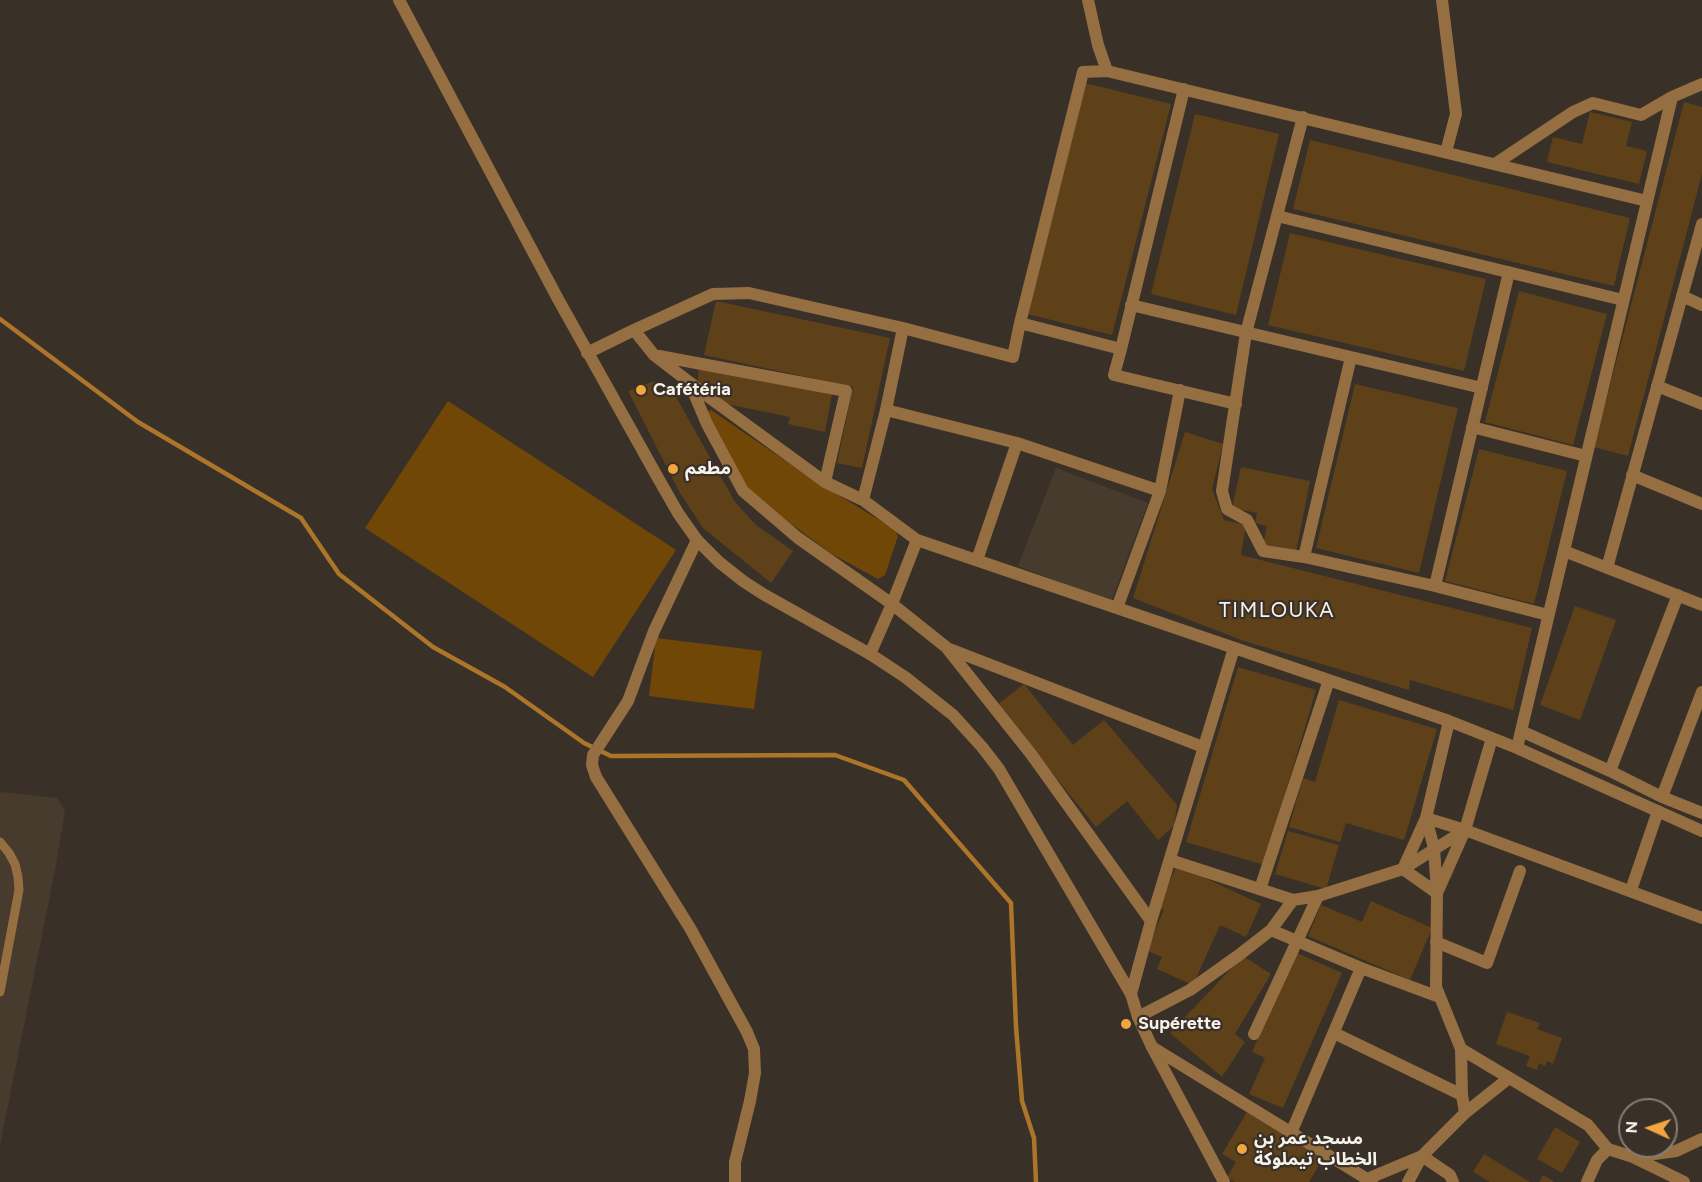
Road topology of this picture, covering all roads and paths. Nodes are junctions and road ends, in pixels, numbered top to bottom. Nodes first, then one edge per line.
1 (399, 0) edge
2 (1088, 0) edge
3 (1442, 0) edge
4 (1107, 70) junction
5 (1702, 84) edge
6 (1184, 89) junction
7 (1672, 97) junction
8 (1303, 117) junction
9 (1446, 152) junction
10 (1495, 164) junction
11 (1647, 201) junction
12 (1277, 216) junction
13 (1702, 224) edge
14 (1509, 272) junction
15 (1682, 296) junction
16 (1623, 300) junction
17 (1702, 304) edge
18 (1131, 305) junction
19 (1020, 323) junction
20 (903, 328) junction
21 (634, 330) junction
22 (1246, 333) junction
23 (1121, 349) junction
24 (587, 353) junction
25 (654, 355) junction
26 (1351, 357) junction
27 (689, 381) junction
28 (1657, 386) junction
29 (1482, 388) junction
30 (1180, 390) junction
31 (1236, 404) junction
32 (1702, 404) edge
33 (886, 410) junction
34 (1473, 428) junction
35 (1017, 443) junction
36 (1586, 456) junction
37 (1632, 475) junction
38 (825, 482) junction
39 (1160, 491) junction
40 (863, 500) junction
41 (1702, 504) edge
42 (697, 540) junction
43 (917, 540) junction
44 (1564, 551) junction
45 (1304, 557) junction
46 (977, 560) junction
47 (1607, 568) junction
48 (1435, 586) junction
49 (1678, 595) junction
50 (892, 603) junction
51 (1702, 605) edge
52 (1117, 608) junction
53 (1548, 615) junction
54 (946, 647) junction
55 (1234, 648) junction
56 (870, 654) junction
57 (1329, 680) junction
58 (1702, 692) edge
59 (1449, 721) junction
60 (1521, 731) junction
61 (1492, 738) junction
62 (1203, 747) junction
63 (1517, 748) junction
64 (1610, 771) junction
65 (1662, 797) junction
66 (1658, 810) junction
67 (1702, 813) edge
68 (1426, 818) junction
69 (1465, 830) junction
70 (1702, 831) edge
71 (0, 842) edge
72 (1434, 848) junction
73 (1170, 860) junction
74 (1402, 868) junction
75 (1520, 871) dead end
76 (1260, 889) junction
77 (1631, 890) junction
78 (1437, 893) junction
79 (1318, 896) junction
80 (1293, 900) junction
81 (1702, 918) edge
82 (1151, 921) junction
83 (1272, 930) junction
84 (1297, 940) junction
85 (1436, 942) junction
86 (1361, 968) junction
87 (0, 992) edge
88 (1131, 994) junction
89 (1439, 997) junction
90 (1138, 1017) junction
91 (1334, 1033) junction
92 (1254, 1034) dead end
93 (1152, 1047) junction
94 (1461, 1049) junction
95 (1509, 1078) junction
96 (1462, 1095) junction
97 (1464, 1113) junction
98 (1292, 1133) junction
99 (1702, 1139) edge
100 (1608, 1149) junction
101 (1678, 1150) edge
102 (1618, 1152) edge
103 (1422, 1156) junction
104 (1635, 1158) edge
105 (1368, 1181) edge
106 (735, 1182) edge
107 (1224, 1182) edge
108 (1408, 1182) edge
109 (1453, 1182) edge
110 (1587, 1182) edge
111 (1684, 1182) edge

1 - 24 street
2 - 4 street
3 - 9 street
4 - 6 street
4 - 19 street
5 - 7 street
6 - 8 street
6 - 18 street
7 - 10 street
7 - 11 street
8 - 9 street
8 - 12 street
9 - 10 street
10 - 11 street
11 - 16 street
12 - 14 street
12 - 22 street
13 - 15 street
14 - 16 street
14 - 29 street
15 - 17 street
15 - 28 street
16 - 36 street
18 - 22 street
18 - 23 street
19 - 20 street
19 - 23 street
20 - 21 street
20 - 33 street
21 - 24 street
21 - 25 street
22 - 26 street
22 - 31 street
23 - 30 street
24 - 42 street
25 - 27 street
25 - 38 street
26 - 29 street
26 - 45 street
27 - 38 street
27 - 50 street
28 - 32 street
28 - 37 street
29 - 34 street
30 - 31 street
30 - 39 street
31 - 45 street
33 - 35 street
33 - 40 street
34 - 36 street
34 - 48 street
35 - 39 street
35 - 46 street
36 - 44 street
37 - 41 street
37 - 47 street
38 - 40 street
39 - 52 street
40 - 43 street
42 - 56 street
42 - 106 street
43 - 46 street
43 - 50 street
44 - 47 street
44 - 53 street
45 - 48 street
46 - 52 street
47 - 49 street
48 - 53 street
49 - 51 street
49 - 64 street
50 - 54 street
50 - 56 street
52 - 55 street
53 - 60 street
54 - 62 street
54 - 82 street
55 - 57 street
55 - 62 street
56 - 88 street
57 - 59 street
57 - 76 street
58 - 65 street
59 - 61 street
59 - 68 street
60 - 63 street
60 - 64 street
61 - 63 street
61 - 69 street
62 - 73 street
63 - 66 street
64 - 65 street
65 - 67 street
66 - 70 street
66 - 77 street
68 - 69 street
68 - 72 street
68 - 74 street
69 - 72 street
69 - 77 street
69 - 78 street
71 - 87 lane
72 - 74 street
72 - 78 street
73 - 76 street
73 - 82 street
74 - 78 street
74 - 79 street
75 - 85 street
76 - 80 street
77 - 81 street
78 - 85 street
79 - 80 street
79 - 84 street
80 - 83 street
82 - 88 street
83 - 84 street
83 - 90 street
84 - 86 street
84 - 92 street
85 - 89 street
86 - 89 street
86 - 91 street
88 - 90 street
89 - 94 street
90 - 93 street
91 - 96 street
91 - 98 street
93 - 98 street
93 - 107 street
94 - 95 street
94 - 96 street
95 - 97 street
95 - 100 street
96 - 97 street
97 - 103 street
98 - 105 street
99 - 101 street
100 - 102 street
100 - 110 street
103 - 105 street
103 - 108 street
103 - 109 street
104 - 111 street

